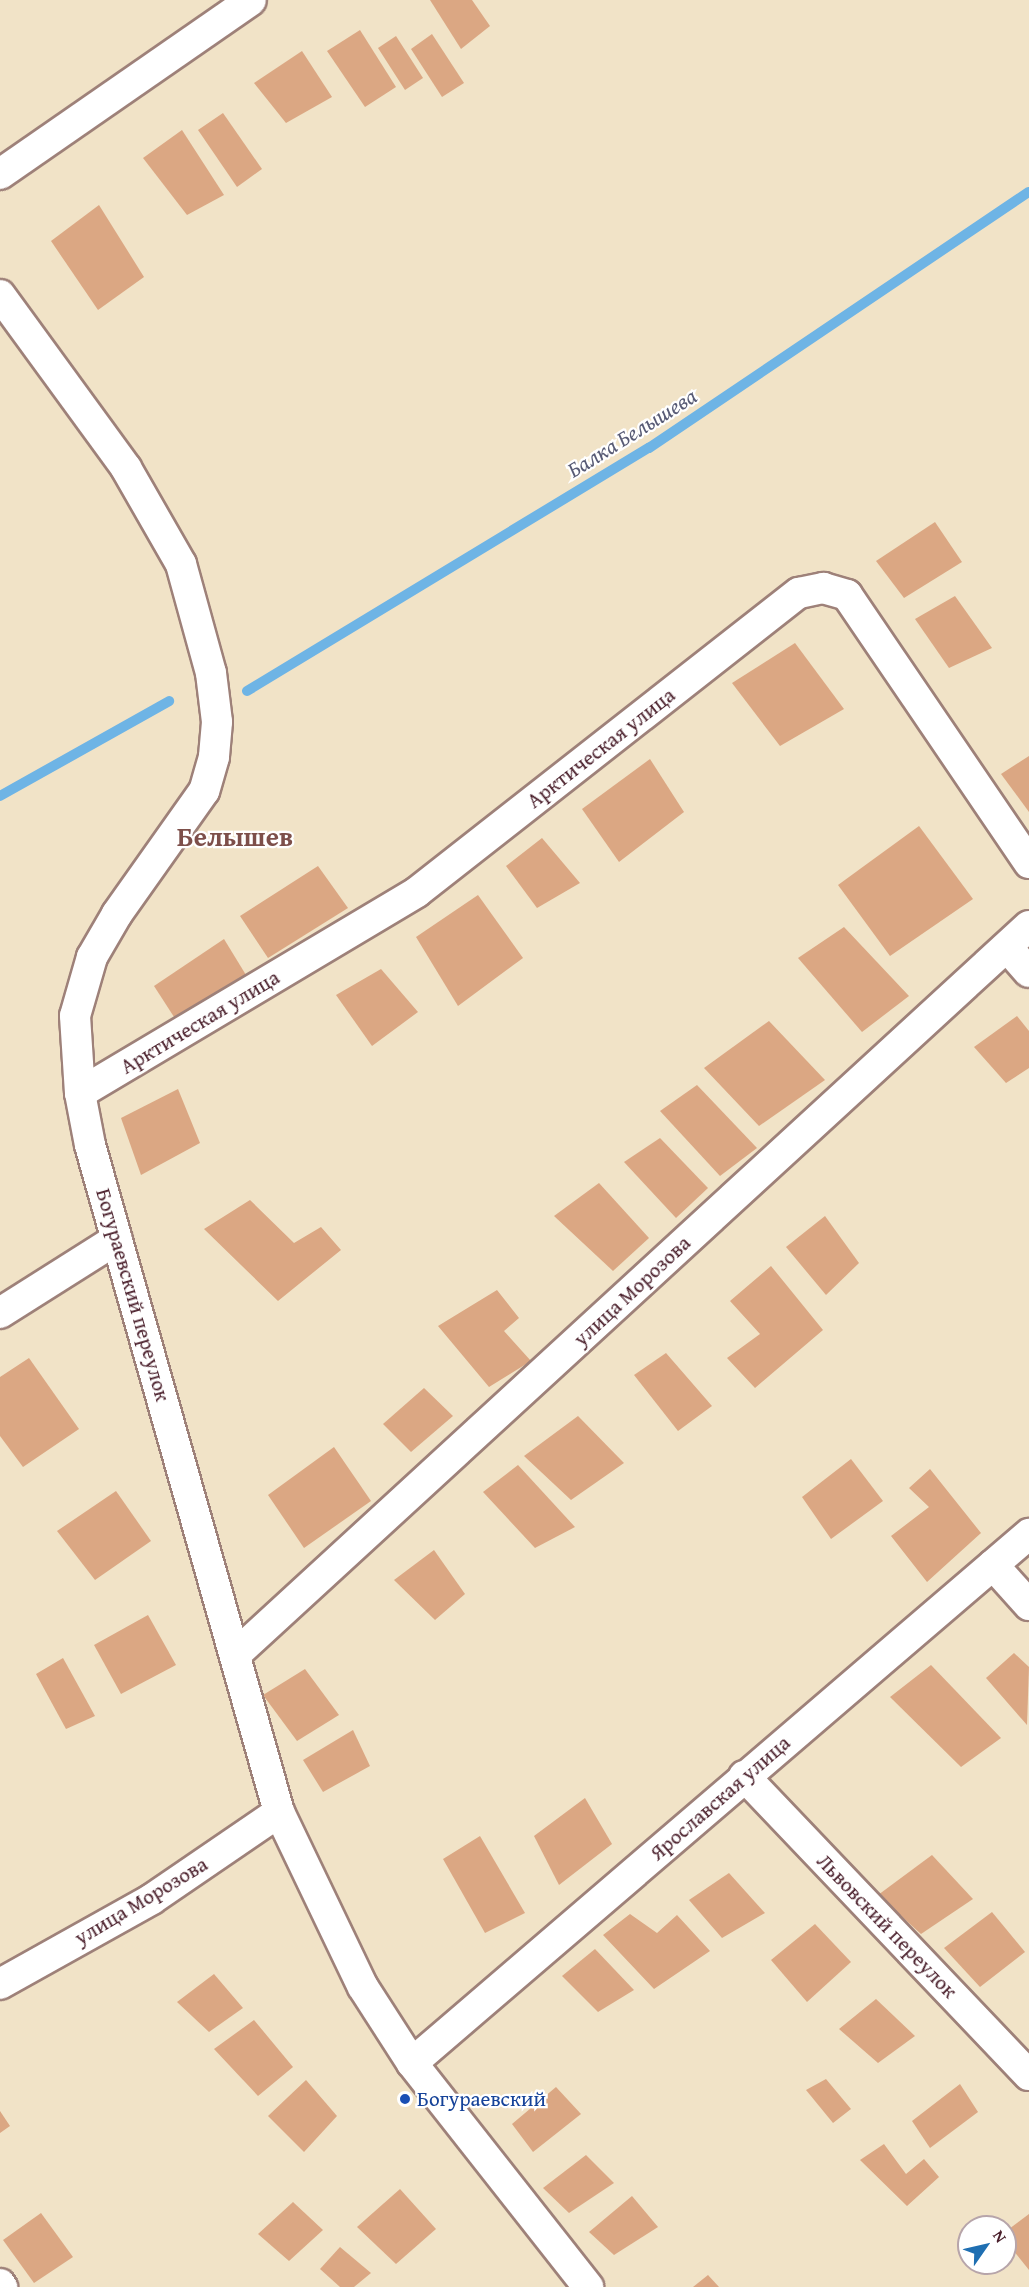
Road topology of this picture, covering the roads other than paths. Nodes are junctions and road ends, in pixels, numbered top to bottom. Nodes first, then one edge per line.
1 (251, 0) edge
2 (0, 174) edge
3 (0, 295) edge
4 (1029, 863) edge
5 (1029, 926) edge
6 (1007, 947) junction
7 (1029, 972) edge
8 (80, 1093) junction
9 (117, 1239) junction
10 (0, 1312) edge
11 (1029, 1534) edge
12 (993, 1565) junction
13 (1029, 1605) edge
14 (235, 1655) junction
15 (744, 1776) junction
16 (279, 1812) junction
17 (0, 1984) edge
18 (412, 2063) junction
19 (1029, 2076) edge
20 (588, 2287) edge

1 - 2 street
3 - 8 street, Богураевский переулок
4 - 8 street, Арктическая улица
5 - 6 street, улица Морозова
6 - 7 street
6 - 14 street, улица Морозова
8 - 9 street, Богураевский переулок
9 - 10 street
9 - 14 street, Богураевский переулок
11 - 12 street, Ярославская улица
12 - 13 street
12 - 15 street, Ярославская улица
14 - 16 street, Богураевский переулок
15 - 18 street, Ярославская улица
15 - 19 street, Львовский переулок
16 - 17 street, улица Морозова
16 - 18 street, Богураевский переулок
18 - 20 street, Богураевский переулок

